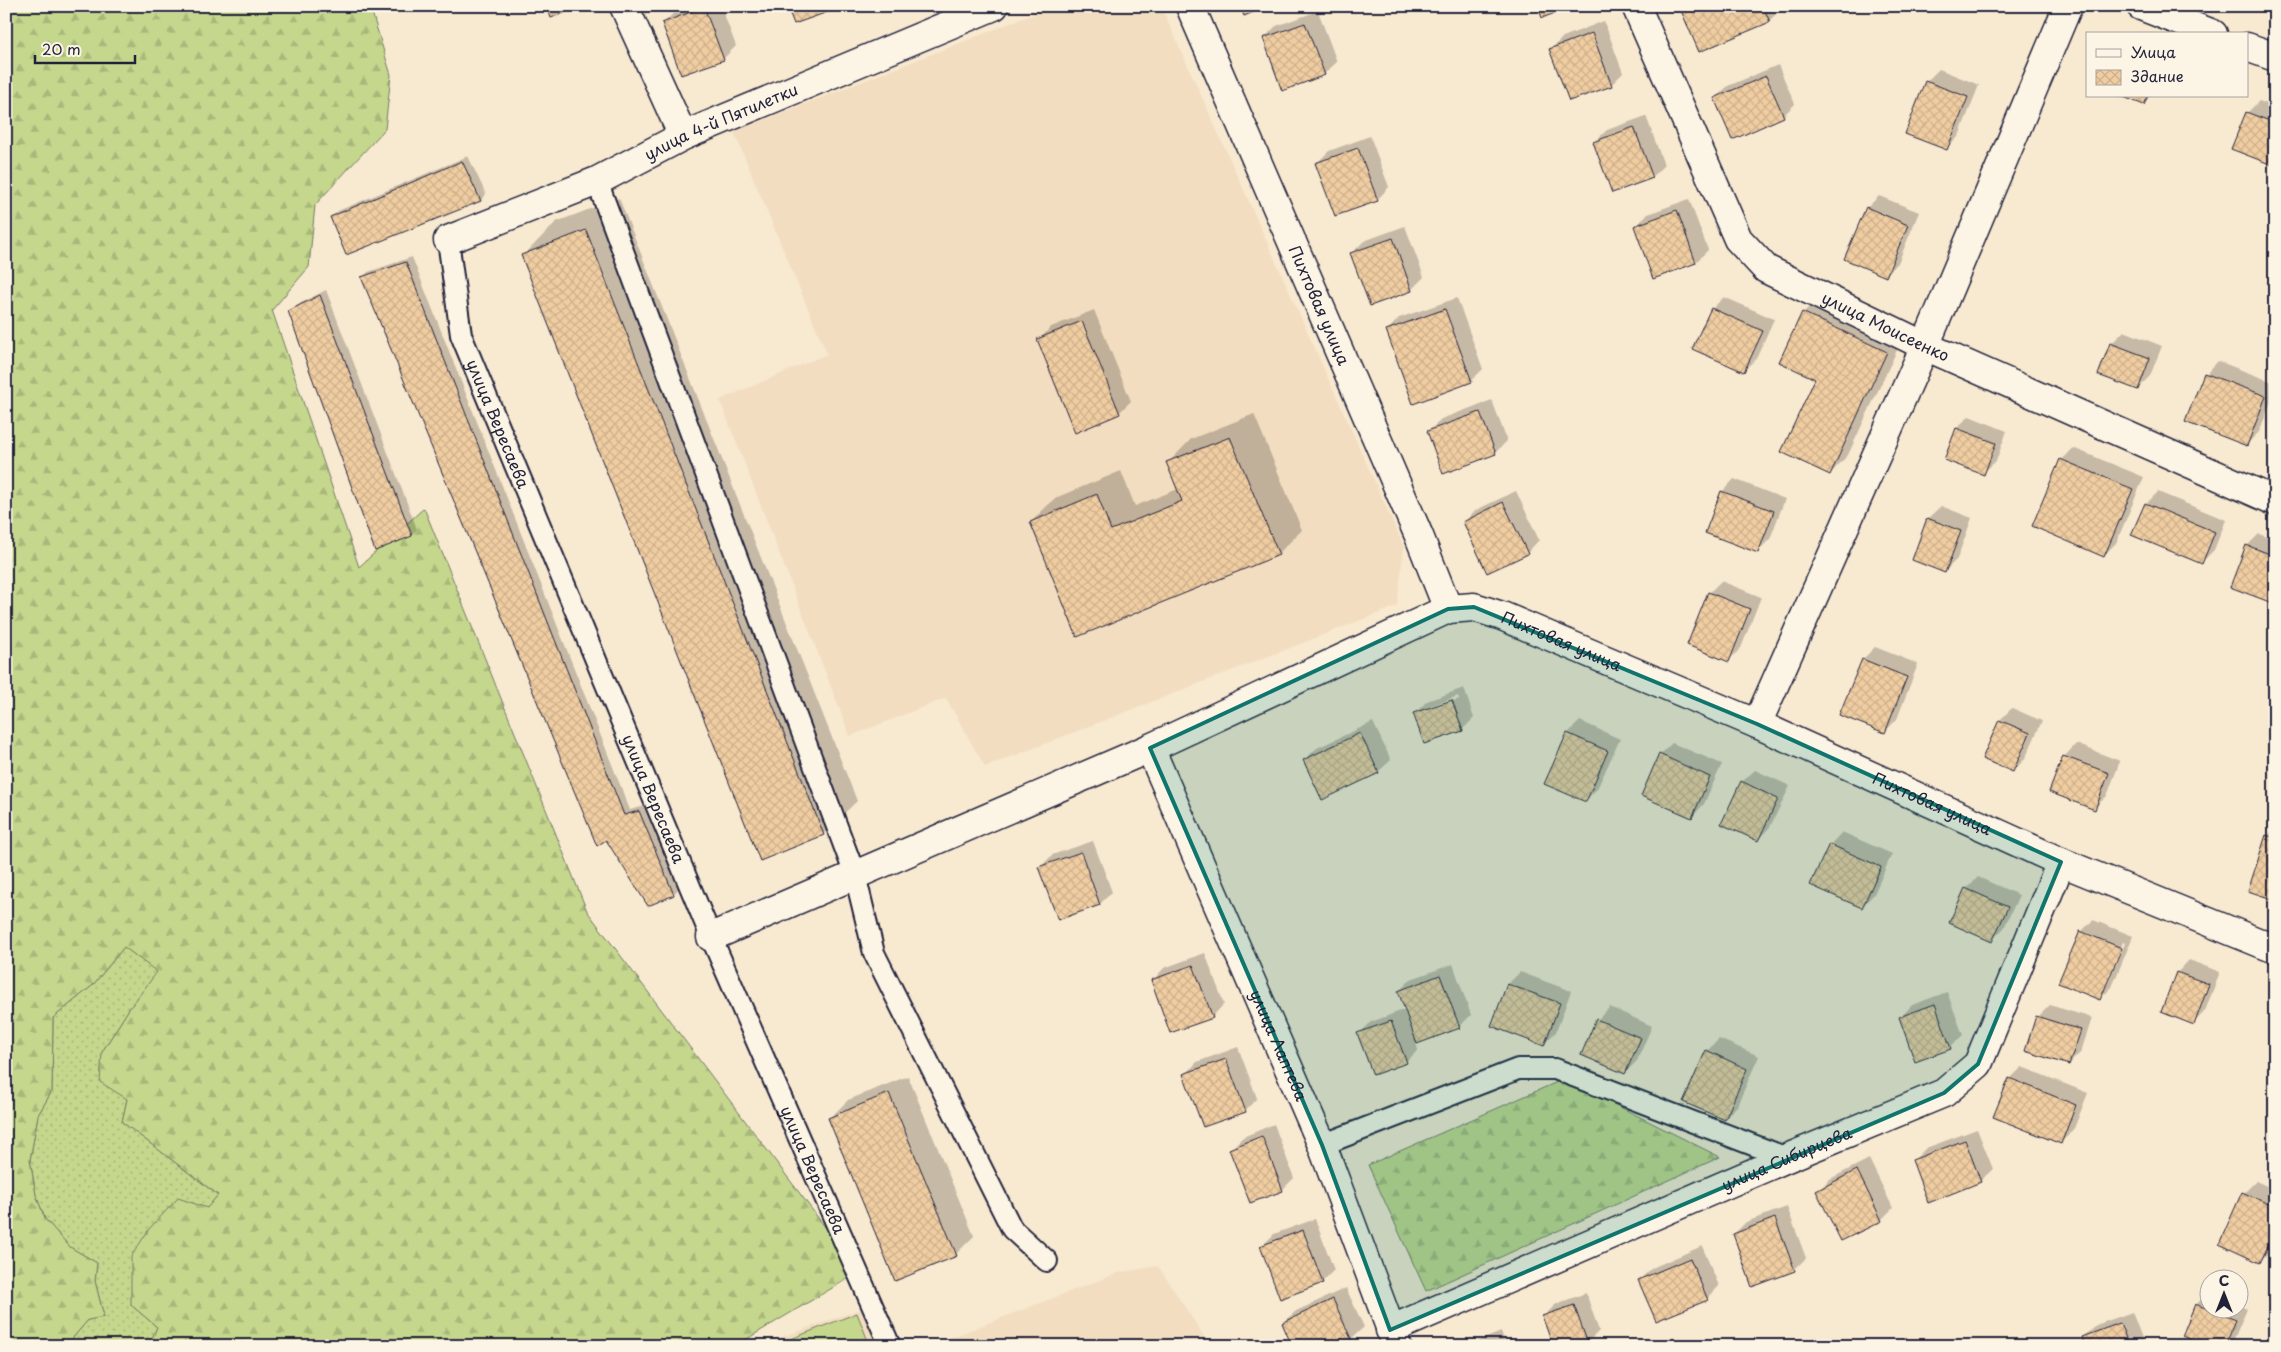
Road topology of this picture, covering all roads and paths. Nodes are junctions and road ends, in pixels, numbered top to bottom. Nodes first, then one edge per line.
1 (624, 6) edge
2 (994, 6) edge
3 (1190, 6) edge
4 (1636, 6) edge
5 (2068, 6) edge
6 (2141, 6) edge
7 (2208, 32) edge
8 (2248, 47) edge
9 (2275, 58) edge
10 (683, 136) junction
11 (597, 180) junction
12 (448, 240) joint
13 (1925, 346) junction
14 (2275, 501) edge
15 (1448, 609) junction
16 (1757, 724) junction
17 (1150, 748) junction
18 (2061, 862) junction
19 (855, 875) junction
20 (711, 937) junction
21 (2275, 948) edge
22 (1322, 1145) junction
23 (1787, 1158) junction
24 (1047, 1260) dead end
25 (1394, 1338) edge
26 (890, 1346) edge

1 - 10 street
2 - 10 street, улица 4-й Пятилетки
3 - 15 street, Пихтовая улица
4 - 13 street, улица Моисеенко
5 - 13 street
6 - 7 street
8 - 9 street
10 - 11 street, улица 4-й Пятилетки
11 - 12 street, улица 4-й Пятилетки
11 - 19 lane
12 - 20 lane, улица Вересаева
13 - 14 street, улица Моисеенко
13 - 16 street
15 - 16 street, Пихтовая улица
15 - 17 street
16 - 18 street, Пихтовая улица
17 - 19 street
17 - 22 street, улица Лаптева
18 - 21 street, Пихтовая улица
18 - 23 street, улица Сибирцева
19 - 20 street
19 - 24 lane
20 - 26 lane, улица Вересаева
22 - 23 lane
22 - 25 street, улица Лаптева
23 - 25 street, улица Сибирцева

